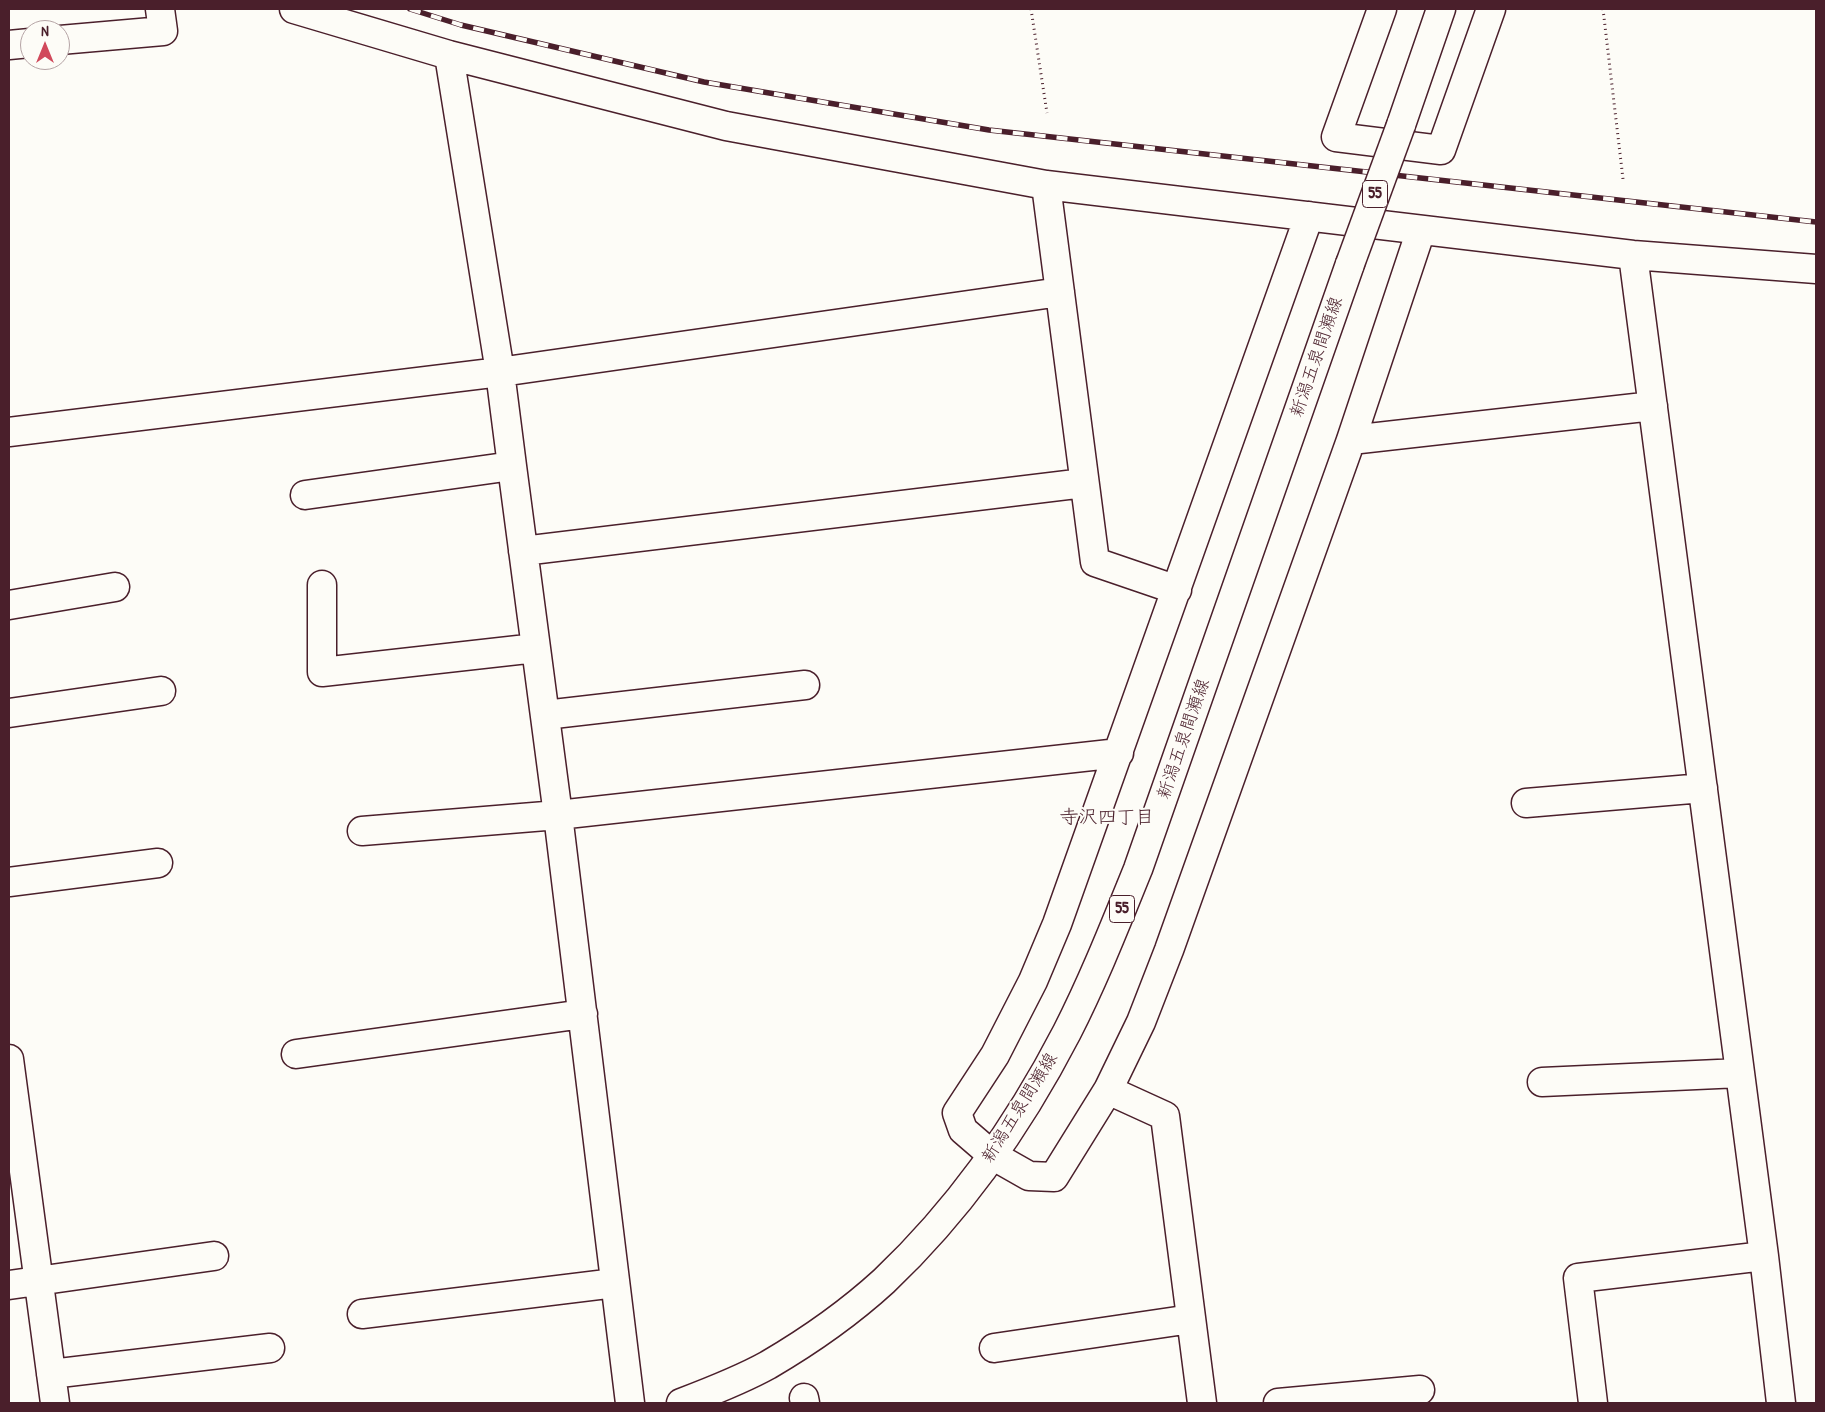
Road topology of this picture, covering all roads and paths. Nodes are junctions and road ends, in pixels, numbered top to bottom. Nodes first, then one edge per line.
1 (160, 9) edge
2 (294, 9) edge
3 (1031, 9) edge
4 (1382, 9) edge
5 (1441, 9) edge
6 (1491, 9) edge
7 (1603, 9) edge
8 (70, 39) edge
9 (449, 55) junction
10 (1047, 113) dead end
11 (1623, 179) dead end
12 (1046, 185) junction
13 (1309, 216) junction
14 (1421, 230) junction
15 (1633, 255) junction
16 (1816, 269) edge
17 (1060, 292) junction
18 (500, 372) junction
19 (1653, 406) junction
20 (9, 432) edge
21 (1350, 440) junction
22 (512, 466) junction
23 (1084, 483) junction
24 (305, 495) dead end
25 (523, 551) junction
26 (322, 585) dead end
27 (115, 587) dead end
28 (1177, 590) junction
29 (9, 605) edge
30 (536, 648) junction
31 (805, 685) dead end
32 (161, 691) dead end
33 (9, 714) edge
34 (545, 715) junction
35 (1119, 753) junction
36 (1703, 788) junction
37 (1526, 803) dead end
38 (558, 815) junction
39 (362, 831) dead end
40 (158, 863) dead end
41 (9, 882) edge
42 (583, 1014) junction
43 (296, 1054) dead end
44 (9, 1059) edge
45 (1740, 1073) junction
46 (1542, 1082) dead end
47 (1108, 1090) junction
48 (11, 1099) edge
49 (992, 1155) junction
50 (214, 1256) dead end
51 (1764, 1256) junction
52 (38, 1282) junction
53 (615, 1283) junction
54 (9, 1286) edge
55 (362, 1314) dead end
56 (1191, 1319) junction
57 (270, 1348) dead end
58 (994, 1348) dead end
59 (51, 1374) junction
60 (1420, 1390) dead end
61 (55, 1403) edge
62 (630, 1403) edge
63 (681, 1403) edge
64 (1202, 1403) edge
65 (1278, 1403) edge
66 (1593, 1403) edge
67 (1781, 1403) edge

1 - 8 street
2 - 9 street
3 - 10 path
4 - 6 street
5 - 49 street, 新潟五泉間瀬線 / 55, bridge
7 - 11 path
9 - 12 street
9 - 18 street
12 - 13 street
12 - 17 street
13 - 14 street
13 - 28 street
14 - 15 street
14 - 21 street
15 - 16 street
15 - 19 street
17 - 18 street
17 - 23 street
18 - 20 street
18 - 22 street
19 - 21 street
19 - 36 street
21 - 47 street
22 - 24 street
22 - 25 street
23 - 25 street
23 - 28 street
25 - 30 street
26 - 30 street
27 - 29 street
28 - 35 street
30 - 34 street
31 - 34 street
32 - 33 street
34 - 38 street
35 - 38 street
35 - 49 street
36 - 37 street
36 - 45 street
38 - 39 street
38 - 42 street
40 - 41 street
42 - 43 street
42 - 53 street
44 - 48 street
45 - 46 street
45 - 51 street
47 - 49 street
47 - 56 street
48 - 52 street
49 - 63 street, 新潟五泉間瀬線 / 55
50 - 52 street
51 - 66 street
51 - 67 street
52 - 54 street
52 - 59 street
53 - 55 street
53 - 62 street
56 - 58 street
56 - 64 street
57 - 59 street
59 - 61 street
60 - 65 street

